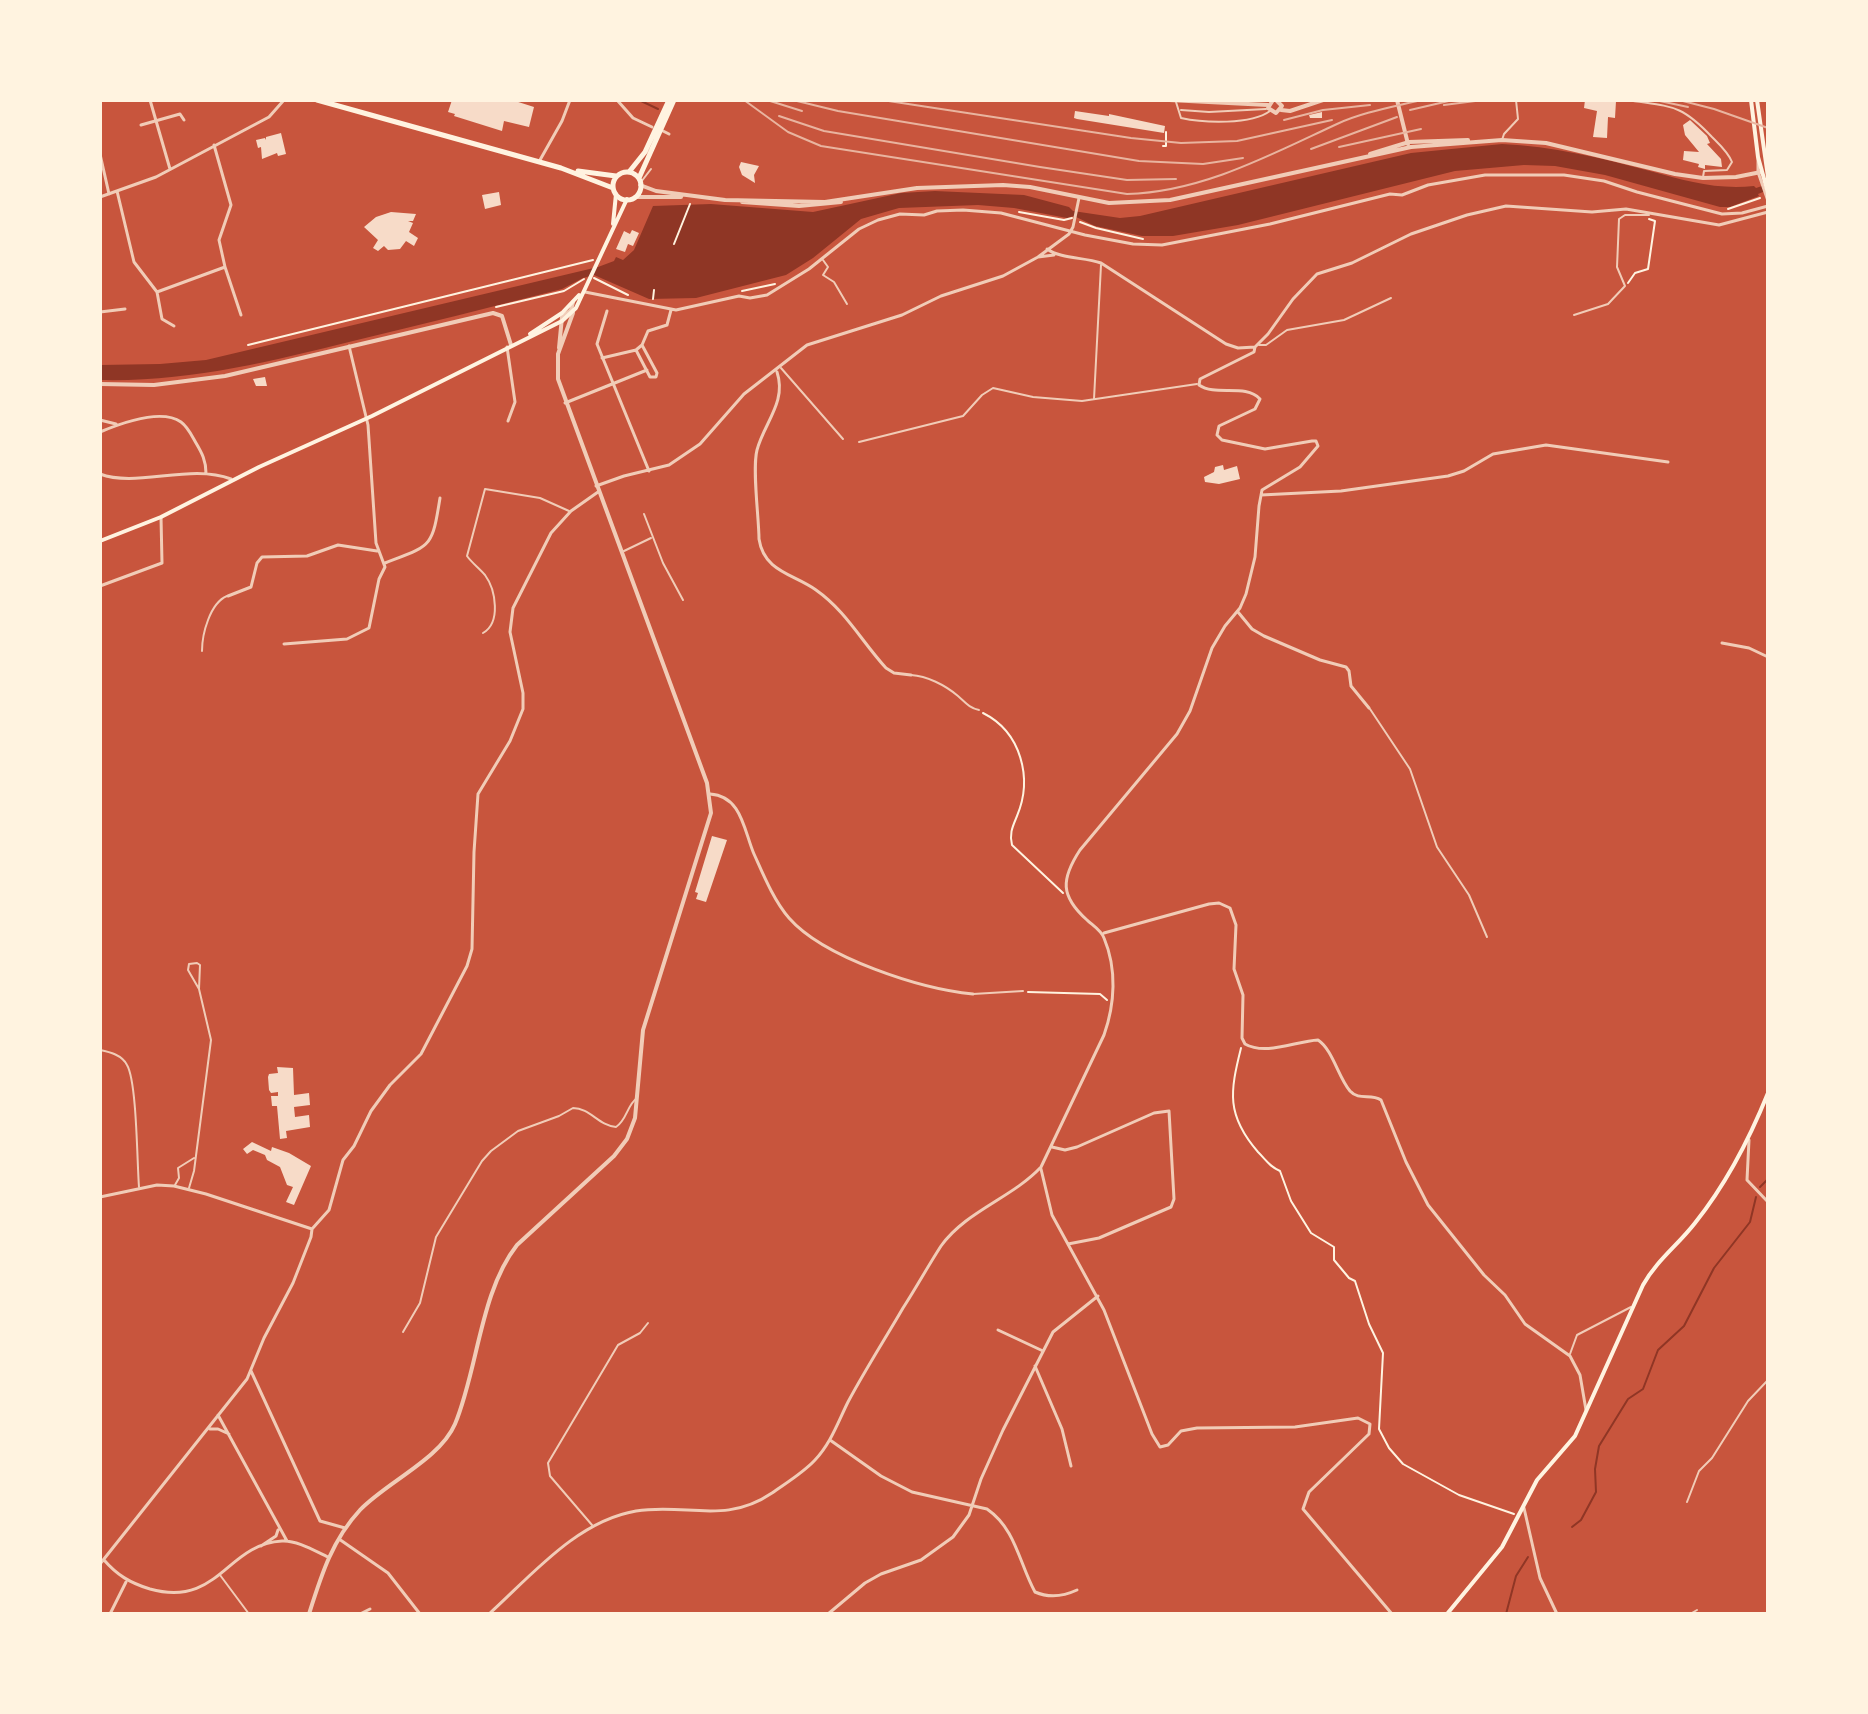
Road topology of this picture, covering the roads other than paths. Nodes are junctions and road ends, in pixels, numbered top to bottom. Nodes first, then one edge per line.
1 (150, 100) edge
2 (284, 100) edge
3 (317, 100) edge
4 (570, 100) edge
5 (617, 100) edge
6 (1169, 100) edge
7 (1323, 100) edge
8 (1397, 100) edge
9 (1516, 100) edge
10 (1627, 100) edge
11 (1754, 100) edge
12 (671, 101) edge
13 (1176, 101) edge
14 (1187, 101) edge
15 (1279, 101) edge
16 (1269, 108) junction
17 (1180, 110) junction
18 (1281, 110) junction
19 (184, 120) dead end
20 (156, 121) junction
21 (141, 125) dead end
22 (652, 127) dead end
23 (663, 131) dead end
24 (669, 134) dead end
25 (1759, 136) junction
26 (1502, 140) junction
27 (214, 145) junction
28 (1410, 145) junction
29 (100, 154) edge
30 (1361, 158) junction
31 (1764, 160) joint
32 (539, 162) junction
33 (170, 169) junction
34 (564, 169) junction
35 (651, 169) dead end
36 (628, 172) junction
37 (1763, 174) edge
38 (617, 176) junction
39 (1703, 178) junction
40 (640, 182) junction
41 (1768, 186) edge
42 (117, 191) junction
43 (614, 191) junction
44 (1768, 193) edge
45 (109, 194) junction
46 (100, 197) edge
47 (635, 197) junction
48 (700, 197) junction
49 (627, 199) junction
50 (1079, 200) junction
51 (1768, 201) edge
52 (1768, 206) edge
53 (1652, 212) junction
54 (1768, 212) edge
55 (613, 226) junction
56 (1072, 229) junction
57 (1047, 249) junction
58 (1058, 254) junction
59 (1038, 257) junction
60 (822, 259) junction
61 (1101, 263) junction
62 (225, 267) junction
63 (583, 290) junction
64 (157, 292) junction
65 (1391, 298) dead end
66 (573, 302) junction
67 (847, 304) dead end
68 (125, 309) dead end
69 (671, 310) junction
70 (607, 311) dead end
71 (100, 312) edge
72 (573, 313) junction
73 (241, 315) dead end
74 (1574, 315) dead end
75 (562, 321) junction
76 (174, 326) dead end
77 (642, 345) junction
78 (349, 346) junction
79 (509, 346) junction
80 (1257, 346) junction
81 (636, 350) junction
82 (558, 354) junction
83 (602, 358) junction
84 (778, 369) junction
85 (647, 370) junction
86 (100, 384) edge
87 (1198, 384) junction
88 (614, 385) junction
89 (1094, 400) junction
90 (565, 403) junction
91 (367, 418) junction
92 (100, 420) edge
93 (508, 421) dead end
94 (116, 424) junction
95 (100, 432) edge
96 (843, 439) dead end
97 (859, 442) dead end
98 (1668, 462) dead end
99 (649, 471) junction
100 (209, 473) junction
101 (100, 474) edge
102 (233, 480) junction
103 (224, 485) junction
104 (596, 486) junction
105 (598, 492) junction
106 (1261, 495) junction
107 (440, 498) dead end
108 (569, 512) junction
109 (644, 514) dead end
110 (161, 517) junction
111 (652, 538) junction
112 (100, 541) edge
113 (377, 551) junction
114 (621, 552) junction
115 (385, 563) junction
116 (100, 586) edge
117 (228, 596) joint
118 (683, 600) dead end
119 (1238, 612) junction
120 (483, 633) dead end
121 (1722, 643) dead end
122 (284, 644) dead end
123 (202, 651) dead end
124 (1768, 657) edge
125 (911, 675) joint
126 (1369, 708) joint
127 (979, 710) road end
128 (710, 794) junction
129 (1102, 934) junction
130 (1487, 937) dead end
131 (199, 989) junction
132 (1023, 991) road end
133 (973, 994) joint
134 (100, 1050) edge
135 (1768, 1093) edge
136 (638, 1097) junction
137 (1749, 1140) junction
138 (1052, 1147) junction
139 (195, 1157) junction
140 (1041, 1167) junction
141 (1032, 1176) junction
142 (1045, 1184) junction
143 (174, 1186) junction
144 (139, 1189) junction
145 (189, 1189) junction
146 (100, 1196) edge
147 (1768, 1202) edge
148 (312, 1229) junction
149 (1067, 1245) junction
150 (1098, 1296) junction
151 (1632, 1306) junction
152 (648, 1323) dead end
153 (998, 1330) dead end
154 (403, 1332) dead end
155 (1043, 1351) junction
156 (1570, 1356) junction
157 (1035, 1366) junction
158 (251, 1371) junction
159 (1768, 1380) edge
160 (1586, 1410) junction
161 (218, 1415) junction
162 (1768, 1418) edge
163 (1768, 1426) edge
164 (207, 1430) junction
165 (229, 1434) junction
166 (830, 1440) junction
167 (1071, 1466) dead end
168 (1687, 1502) dead end
169 (972, 1506) junction
170 (1522, 1507) junction
171 (593, 1526) junction
172 (278, 1528) junction
173 (346, 1528) junction
174 (339, 1539) junction
175 (287, 1541) junction
176 (254, 1549) junction
177 (328, 1557) junction
178 (102, 1562) edge
179 (220, 1575) junction
180 (127, 1580) junction
181 (1077, 1590) dead end
182 (370, 1609) dead end
183 (1697, 1610) dead end
184 (110, 1614) edge
185 (249, 1614) edge
186 (309, 1614) edge
187 (360, 1614) edge
188 (420, 1614) edge
189 (489, 1614) edge
190 (828, 1614) edge
191 (1392, 1614) edge
192 (1447, 1614) edge
193 (1557, 1614) edge
194 (1690, 1614) edge

1 - 20 street
2 - 27 street
3 - 32 main road
4 - 32 street
5 - 22 street
6 - 13 street
7 - 18 street
8 - 28 street
9 - 26 street
10 - 39 street
11 - 25 main road
12 - 36 main road
12 - 40 main road
13 - 14 street
13 - 17 street
14 - 16 street
15 - 16 street
15 - 18 street
16 - 17 street
16 - 17 street
16 - 18 street
19 - 20 street
20 - 21 street
20 - 33 street
23 - 24 street
25 - 31 main road
25 - 37 main road
26 - 28 street
26 - 39 street
27 - 33 street
27 - 62 street
28 - 30 street
28 - 30 street
29 - 45 street
30 - 50 street
31 - 37 street
32 - 34 main road
33 - 42 street
34 - 38 main road
34 - 43 main road
35 - 40 street
36 - 38 main road
36 - 40 main road
37 - 39 street
37 - 41 street
37 - 44 main road
37 - 51 street
38 - 43 main road
40 - 47 main road
40 - 48 street
42 - 45 street
42 - 64 street
43 - 49 main road
43 - 55 main road
45 - 46 street
47 - 48 street
47 - 49 main road
48 - 50 street
49 - 55 main road
50 - 56 street
52 - 56 street
53 - 54 street
53 - 74 street
53 - 80 street
55 - 63 main road
56 - 57 street
56 - 60 street
57 - 58 street
57 - 59 street
58 - 59 street
58 - 61 street
59 - 84 street
60 - 67 street
60 - 69 street
61 - 80 street
61 - 89 street
62 - 64 street
62 - 73 street
63 - 66 main road
63 - 69 street
63 - 72 main road
64 - 76 street
65 - 80 street
66 - 75 street
66 - 79 main road
68 - 71 street
69 - 77 street
70 - 83 street
72 - 75 main road
72 - 82 street
75 - 79 main road
75 - 82 street
77 - 81 street
77 - 85 street
78 - 79 street
78 - 86 street
78 - 91 street
79 - 91 main road
79 - 93 street
80 - 87 street
81 - 83 street
81 - 85 street
82 - 90 street
83 - 88 street
84 - 96 street
84 - 99 street
84 - 125 street
85 - 88 street
87 - 89 street
87 - 106 street
88 - 90 street
88 - 99 street
89 - 97 street
90 - 104 street
91 - 102 main road
91 - 113 street
92 - 94 street
94 - 95 street
94 - 100 street
98 - 106 street
99 - 104 street
100 - 101 street
100 - 102 street
100 - 103 street
102 - 103 main road
103 - 110 main road
104 - 105 street
105 - 108 street
105 - 114 street
106 - 119 street
107 - 115 street
108 - 120 street
108 - 148 street
109 - 111 street
110 - 112 main road
110 - 116 street
111 - 114 street
111 - 118 street
113 - 115 street
113 - 117 street
114 - 128 street
115 - 122 street
117 - 123 street
119 - 126 street
119 - 129 street
121 - 124 street
125 - 127 street
126 - 130 street
128 - 133 street
128 - 136 street
129 - 138 street
129 - 156 street
131 - 131 street
131 - 139 street
132 - 133 street
134 - 144 street
135 - 137 main road
136 - 154 street
136 - 173 street
137 - 147 street
137 - 151 main road
138 - 140 street
138 - 149 street
139 - 143 street
139 - 145 street
140 - 141 street
140 - 142 street
141 - 142 street
141 - 166 street
142 - 149 street
143 - 144 street
143 - 145 street
144 - 146 street
145 - 148 street
148 - 158 street
149 - 150 street
150 - 155 street
150 - 191 street
151 - 156 street
151 - 160 main road
152 - 171 street
153 - 155 street
155 - 157 street
156 - 160 street
157 - 167 street
157 - 169 street
158 - 161 street
158 - 173 street
159 - 168 street
160 - 170 main road
161 - 164 street
161 - 165 street
162 - 163 street
164 - 165 street
164 - 178 street
165 - 172 street
166 - 169 street
166 - 171 street
169 - 181 street
169 - 190 street
170 - 192 main road
170 - 193 street
171 - 189 street
172 - 175 street
172 - 176 street
173 - 174 street
174 - 177 street
174 - 188 street
175 - 176 street
175 - 177 street
176 - 179 street
177 - 186 street
178 - 180 street
179 - 180 street
179 - 185 street
180 - 184 street
182 - 187 street
183 - 194 street

